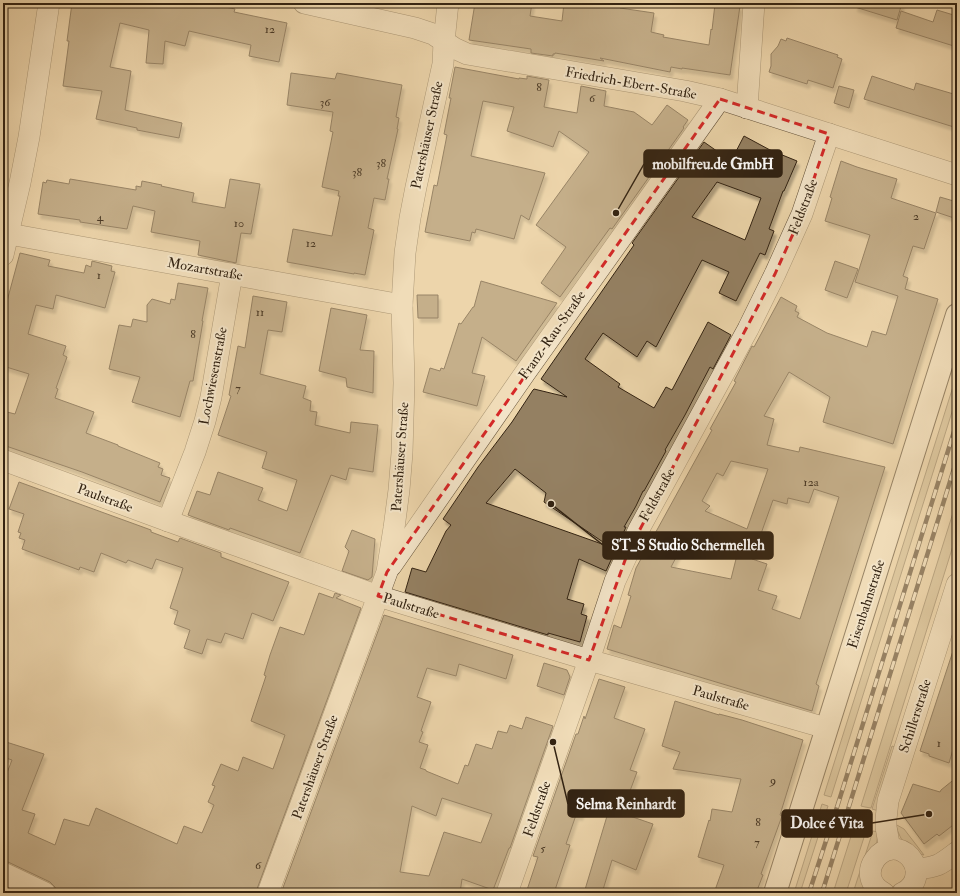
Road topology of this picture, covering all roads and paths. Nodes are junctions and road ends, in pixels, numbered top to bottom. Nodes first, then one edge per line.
1 (49, 3) edge
2 (304, 3) edge
3 (448, 3) edge
4 (754, 3) edge
5 (444, 42) junction
6 (720, 99) junction
7 (747, 108) junction
8 (829, 134) junction
9 (957, 175) edge
10 (8, 234) junction
11 (3, 255) edge
12 (232, 274) junction
13 (402, 305) junction
14 (957, 315) edge
15 (3, 460) edge
16 (168, 521) junction
17 (387, 572) junction
18 (957, 584) edge
19 (378, 596) junction
20 (589, 660) junction
21 (826, 728) junction
22 (890, 849) junction
23 (957, 852) edge
24 (916, 869) junction
25 (3, 873) edge
26 (875, 889) edge
27 (45, 893) edge
28 (268, 893) edge
29 (507, 893) edge
30 (775, 893) edge
31 (902, 893) edge

1 - 10 street
2 - 5 street, Friedrich-Ebert-Straße
3 - 5 street, Patershäuser Straße
4 - 7 street
5 - 6 street, Friedrich-Ebert-Straße
5 - 13 street, Patershäuser Straße
6 - 7 street, Friedrich-Ebert-Straße
6 - 17 street, Franz-Rau-Straße
7 - 8 street, Friedrich-Ebert-Straße
8 - 9 street, Friedrich-Ebert-Straße
8 - 20 street, Feldstraße
10 - 11 street
10 - 12 street, Mozartstraße
12 - 13 street, Mozartstraße
12 - 16 street, Lochwiesenstraße
13 - 17 street, Patershäuser Straße
14 - 21 street, Eisenbahnstraße
15 - 16 street, Paulstraße
16 - 19 street, Paulstraße
17 - 19 street, Patershäuser Straße
18 - 22 street, Schillerstraße
19 - 20 street, Paulstraße
19 - 28 street, Patershäuser Straße
20 - 21 street, Paulstraße
20 - 29 street, Feldstraße
21 - 30 street, Eisenbahnstraße
22 - 24 street
22 - 26 street
23 - 24 street
24 - 31 street
25 - 27 street

